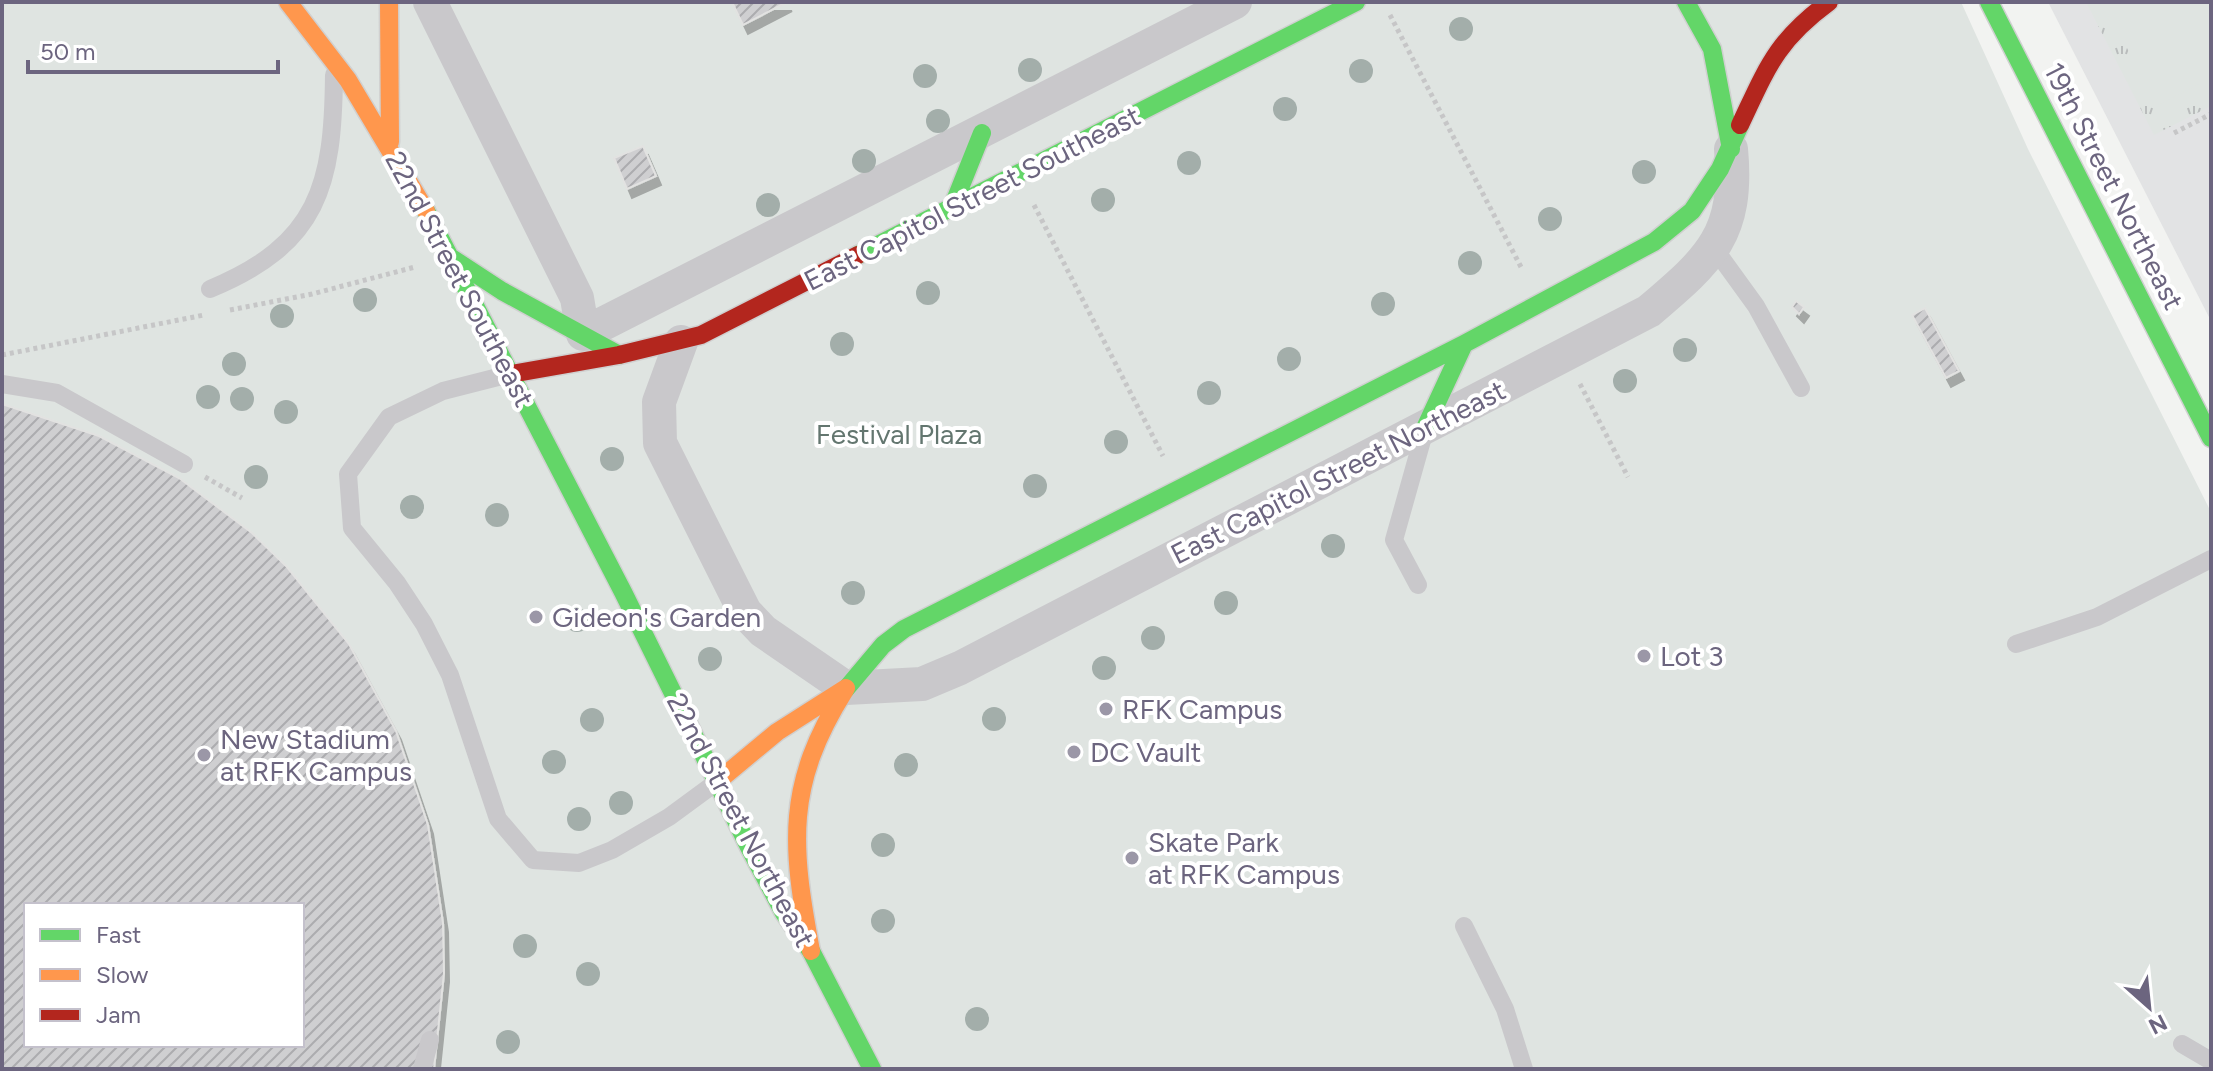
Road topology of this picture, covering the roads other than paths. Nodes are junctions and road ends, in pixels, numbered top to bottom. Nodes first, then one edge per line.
1 (288, 2) edge
2 (389, 2) edge
3 (430, 2) edge
4 (1235, 2) edge
5 (1356, 2) edge
6 (1686, 2) edge
7 (1829, 2) edge
8 (1989, 2) edge
9 (334, 56) junction
10 (982, 133) junction
11 (390, 144) junction
12 (1731, 149) junction
13 (952, 208) junction
14 (1714, 248) junction
15 (450, 257) junction
16 (210, 289) dead end
17 (583, 334) junction
18 (681, 342) junction
19 (1464, 344) junction
20 (619, 355) junction
21 (511, 374) junction
22 (2, 384) edge
23 (1801, 388) dead end
24 (1426, 426) junction
25 (2211, 438) edge
26 (184, 464) road end
27 (2211, 559) edge
28 (610, 570) joint
29 (1418, 585) dead end
30 (2016, 644) dead end
31 (846, 688) junction
32 (718, 781) junction
33 (1464, 926) dead end
34 (811, 951) junction
35 (430, 1040) dead end
36 (2182, 1044) dead end
37 (2211, 1061) edge
38 (422, 1069) edge
39 (872, 1069) edge
40 (1524, 1069) edge

1 - 9 main road, 22nd Street Southeast
2 - 11 main road
3 - 17 street
4 - 10 street, East Capitol Street Southeast
5 - 13 main road, East Capitol Street Southeast
6 - 12 main road
7 - 12 main road, East Capitol Street Northeast
8 - 25 main road, 19th Street Northeast
9 - 11 main road, 22nd Street Southeast
9 - 16 lane
10 - 13 main road
10 - 17 street, East Capitol Street Southeast
11 - 15 main road, 22nd Street Southeast
12 - 14 street, East Capitol Street Northeast
12 - 19 main road, East Capitol Street Northeast
13 - 18 main road, East Capitol Street Southeast
14 - 23 lane
14 - 24 street, East Capitol Street Northeast
15 - 17 main road
15 - 21 main road, 22nd Street Southeast
17 - 20 main road
18 - 20 main road, East Capitol Street Southeast
18 - 31 street
19 - 24 main road
19 - 31 main road, East Capitol Street Northeast
20 - 21 main road, East Capitol Street Southeast
21 - 28 main road, 22nd Street Southeast
21 - 32 lane
22 - 26 lane
24 - 29 lane
24 - 31 street, East Capitol Street Northeast
27 - 30 lane
28 - 32 main road, 22nd Street Northeast
31 - 32 main road
31 - 34 main road, East Capitol Street Northeast
32 - 34 main road, 22nd Street Northeast
33 - 40 lane
34 - 39 main road, 22nd Street Northeast
35 - 38 lane
36 - 37 lane

